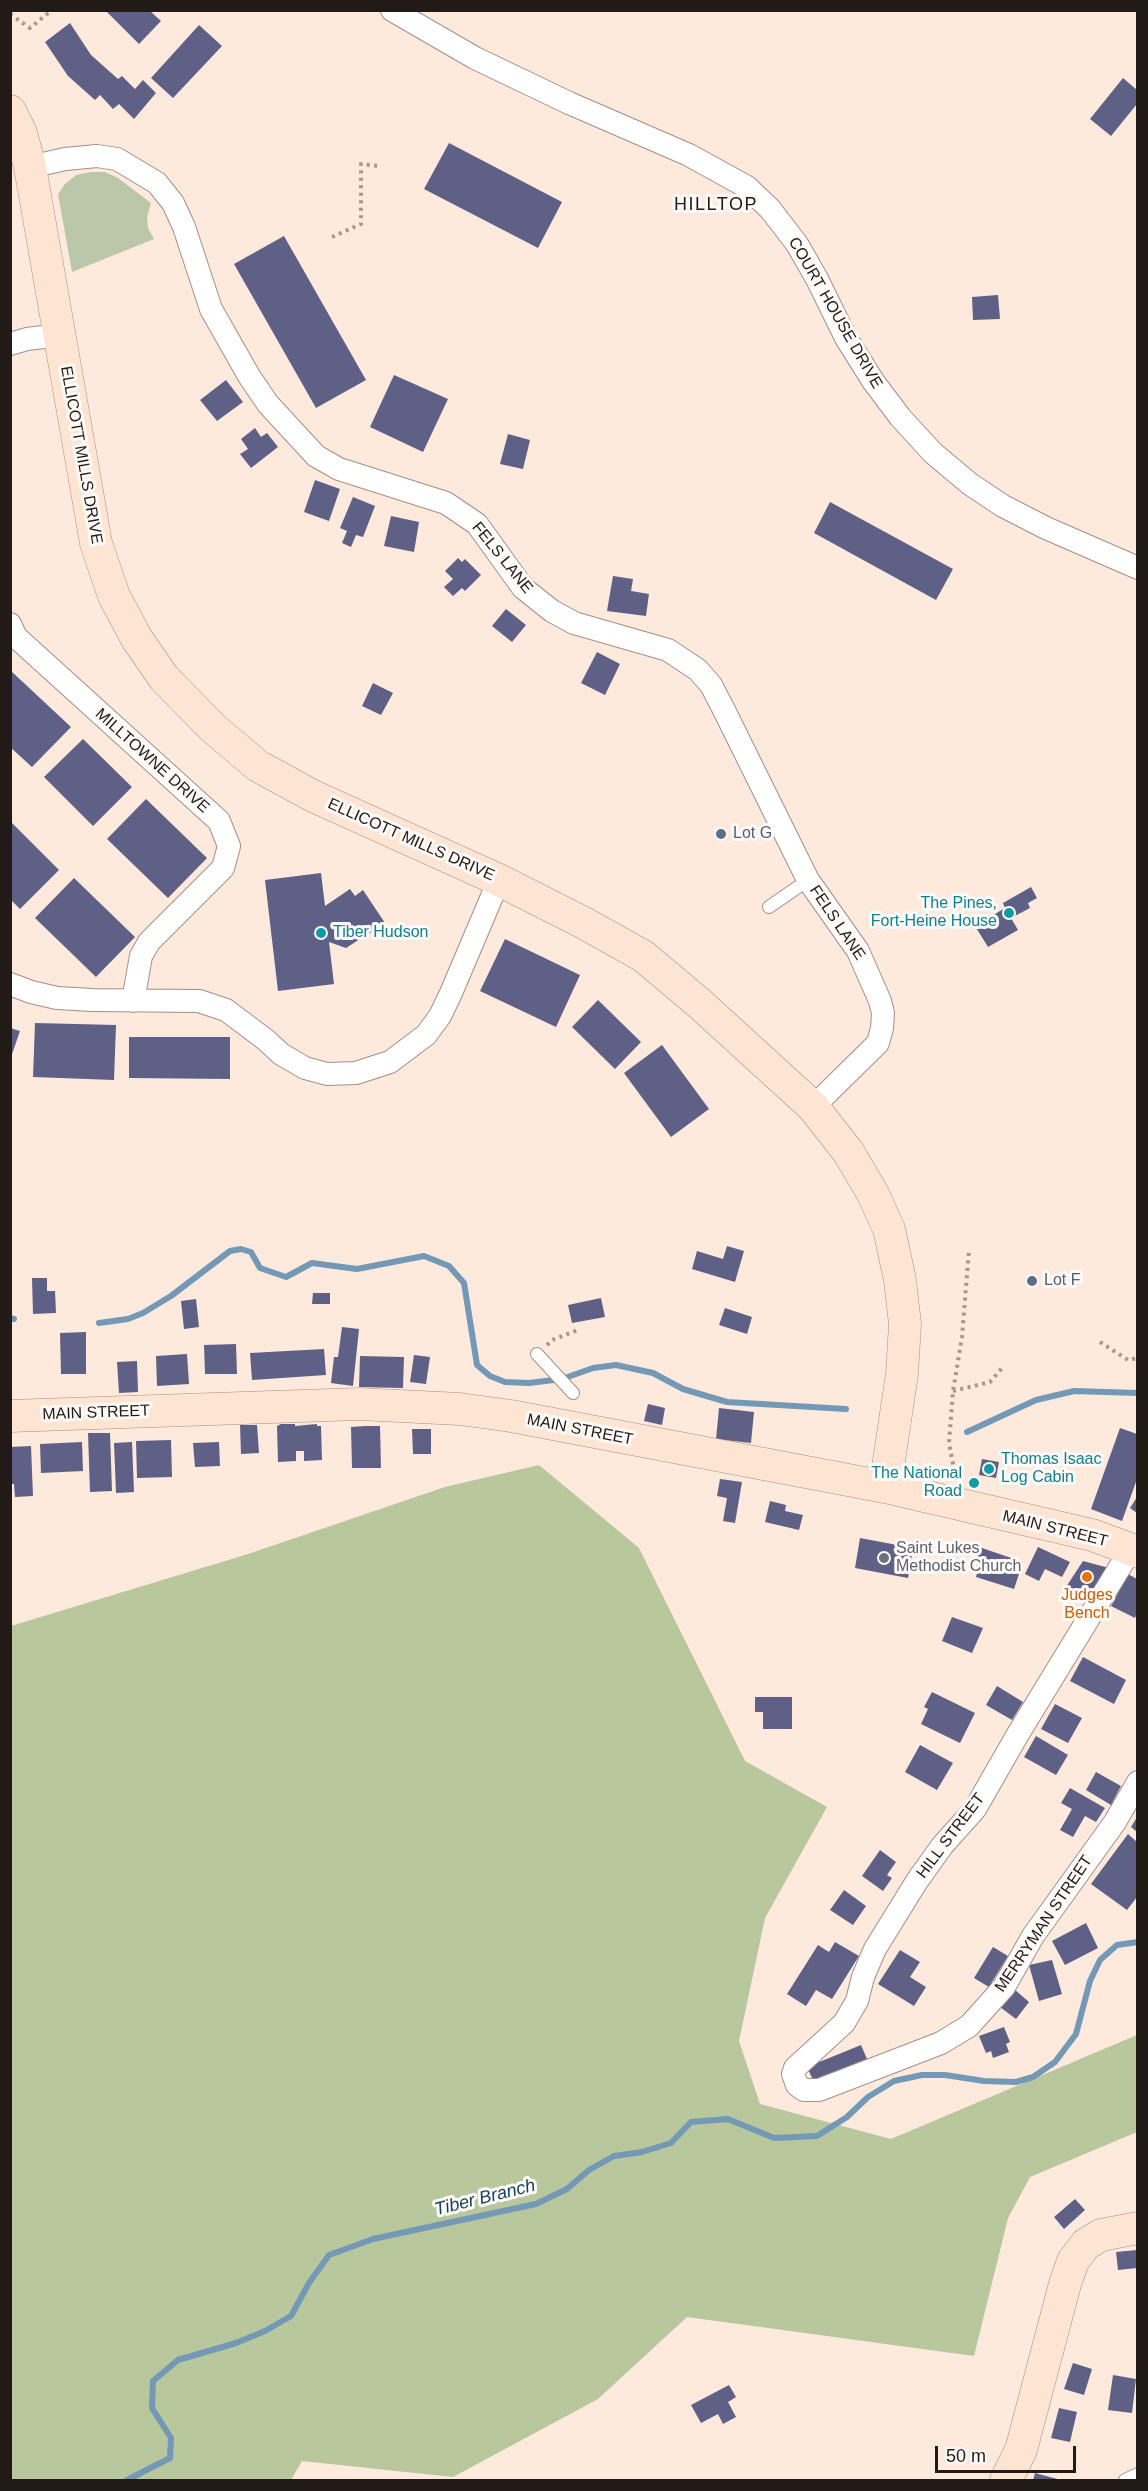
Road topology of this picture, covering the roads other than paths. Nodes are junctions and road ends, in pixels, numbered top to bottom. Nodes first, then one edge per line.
1 (392, 10) edge
2 (10, 111) edge
3 (30, 167) junction
4 (60, 335) junction
5 (10, 344) edge
6 (1137, 568) edge
7 (12, 633) edge
8 (499, 880) junction
9 (808, 880) junction
10 (769, 907) dead end
11 (10, 984) edge
12 (133, 1001) junction
13 (813, 1107) junction
14 (537, 1354) road end
15 (573, 1393) dead end
16 (10, 1416) edge
17 (885, 1487) junction
18 (1134, 1550) edge
19 (1137, 1782) edge
20 (797, 2085) joint
21 (1137, 2228) edge
22 (1137, 2474) edge
23 (1006, 2481) edge
24 (1125, 2481) edge

1 - 6 street, COURT HOUSE DRIVE
2 - 3 main road, ELLICOTT MILLS DRIVE
3 - 4 main road, ELLICOTT MILLS DRIVE
3 - 9 street, FELS LANE
4 - 5 street
4 - 8 main road, ELLICOTT MILLS DRIVE
7 - 12 street, MILLTOWNE DRIVE
8 - 12 street
8 - 13 main road, ELLICOTT MILLS DRIVE
9 - 10 lane
9 - 13 street, FELS LANE
11 - 12 street
13 - 17 main road, ELLICOTT MILLS DRIVE
14 - 15 lane
16 - 17 main road, MAIN STREET
17 - 18 main road, MAIN STREET
18 - 20 street, HILL STREET
19 - 20 street, MERRYMAN STREET
21 - 23 main road
22 - 24 lane

